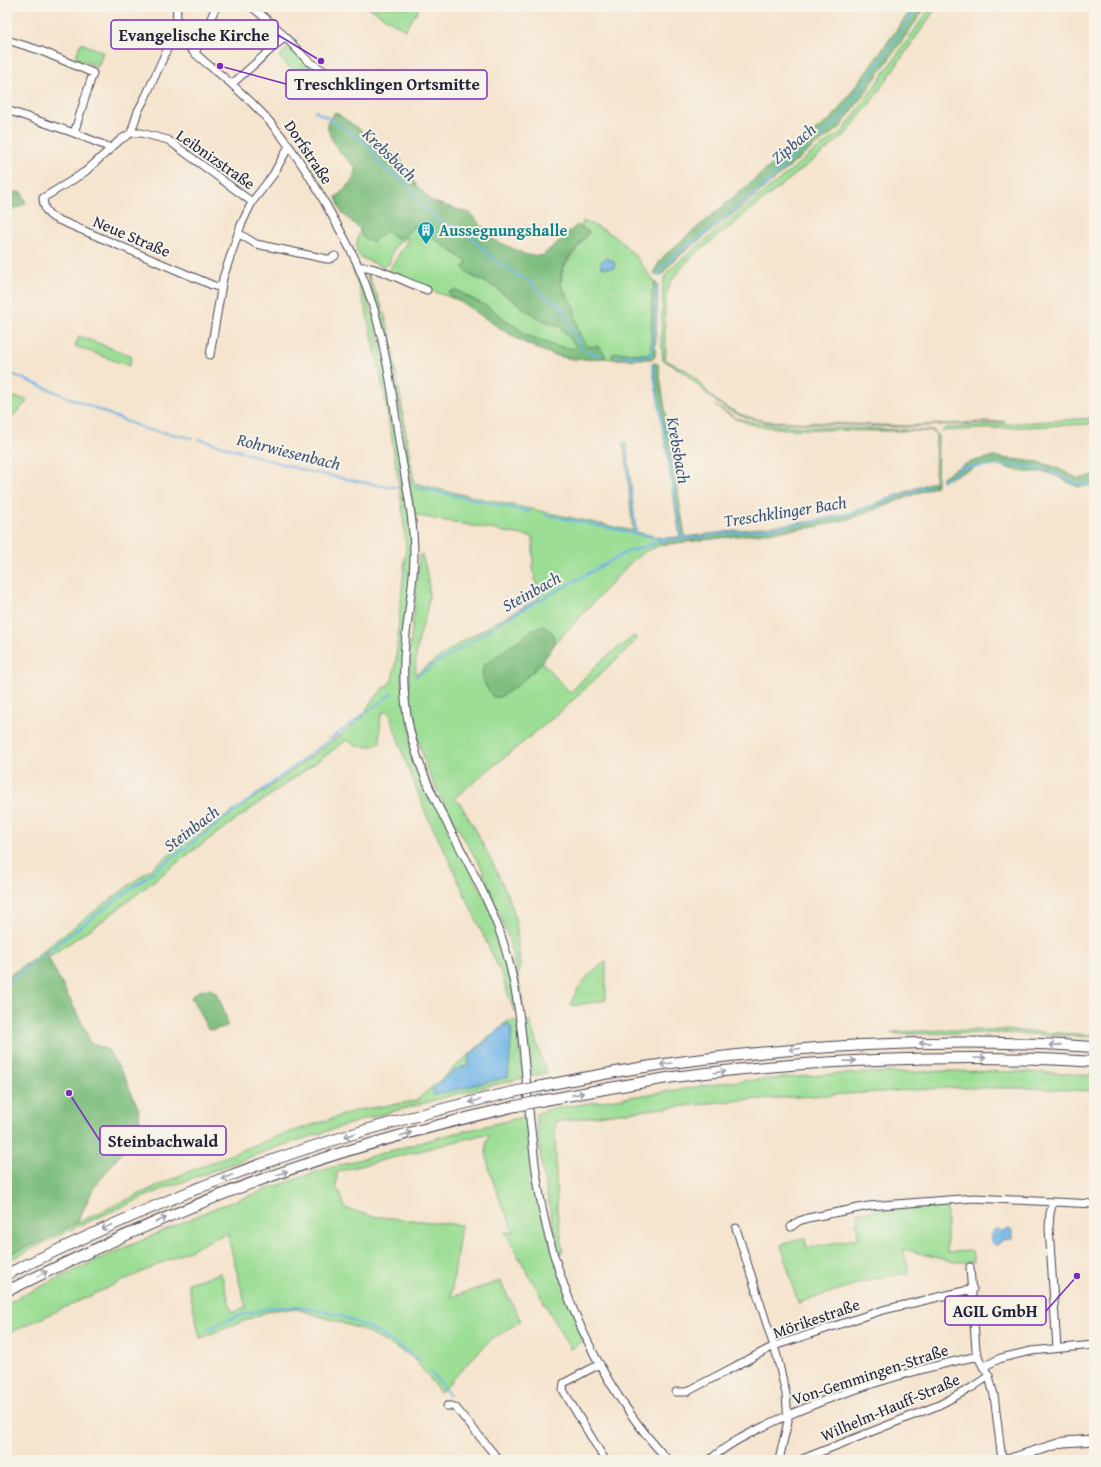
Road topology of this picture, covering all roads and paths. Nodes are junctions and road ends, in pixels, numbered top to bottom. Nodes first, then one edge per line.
1 (177, 7) edge
2 (216, 7) edge
3 (252, 7) edge
4 (127, 30) dead end
5 (179, 31) junction
6 (284, 37) junction
7 (7, 40) edge
8 (170, 43) junction
9 (195, 53) junction
10 (326, 73) dead end
11 (232, 84) junction
12 (7, 110) edge
13 (74, 133) junction
14 (131, 134) junction
15 (289, 146) junction
16 (111, 148) junction
17 (252, 202) junction
18 (238, 233) junction
19 (335, 256) dead end
20 (359, 267) junction
21 (221, 288) junction
22 (427, 290) dead end
23 (210, 355) dead end
24 (1094, 1047) edge
25 (1094, 1062) edge
26 (1053, 1202) junction
27 (1094, 1204) edge
28 (791, 1227) dead end
29 (736, 1228) dead end
30 (970, 1266) dead end
31 (7, 1274) edge
32 (973, 1289) junction
33 (7, 1291) edge
34 (1094, 1345) edge
35 (774, 1346) junction
36 (1057, 1348) junction
37 (978, 1356) junction
38 (600, 1364) junction
39 (983, 1367) junction
40 (989, 1376) junction
41 (676, 1392) dead end
42 (447, 1406) dead end
43 (788, 1415) junction
44 (1094, 1440) edge
45 (711, 1459) edge
46 (499, 1460) edge
47 (604, 1460) edge
48 (668, 1460) edge
49 (779, 1460) edge
50 (800, 1460) edge
51 (1002, 1460) edge
52 (1006, 1460) edge

1 - 5 street, Dorfstraße
2 - 9 street
3 - 6 street
4 - 8 street
5 - 8 street
5 - 9 street, Dorfstraße
6 - 10 street
6 - 11 street
7 - 13 street
8 - 14 street
9 - 11 street, Dorfstraße
11 - 15 street, Dorfstraße
12 - 13 street
13 - 16 street
14 - 16 street
14 - 17 street, Leibnizstraße
15 - 17 street
15 - 20 street, Dorfstraße
16 - 21 street, Neue Straße
17 - 18 street
18 - 19 street
18 - 21 street
20 - 22 street
20 - 38 street, Dorfstraße
21 - 23 street
24 -> 31 highway, bridge
33 -> 25 highway, bridge
26 - 27 street
26 - 28 street
26 - 36 street
29 - 35 street
30 - 32 street
32 - 35 street, Mörikestraße
32 - 37 street
34 - 36 street
35 - 41 street, Mörikestraße
35 - 43 street
36 - 39 street
37 - 39 street
37 - 43 street, Von-Gemmingen-Straße
38 - 47 street
38 - 48 street, Dorfstraße
39 - 40 street
40 - 50 street, Wilhelm-Hauff-Straße
40 - 51 street
42 - 46 street
43 - 45 street, Von-Gemmingen-Straße
43 - 49 street
44 - 52 main road

